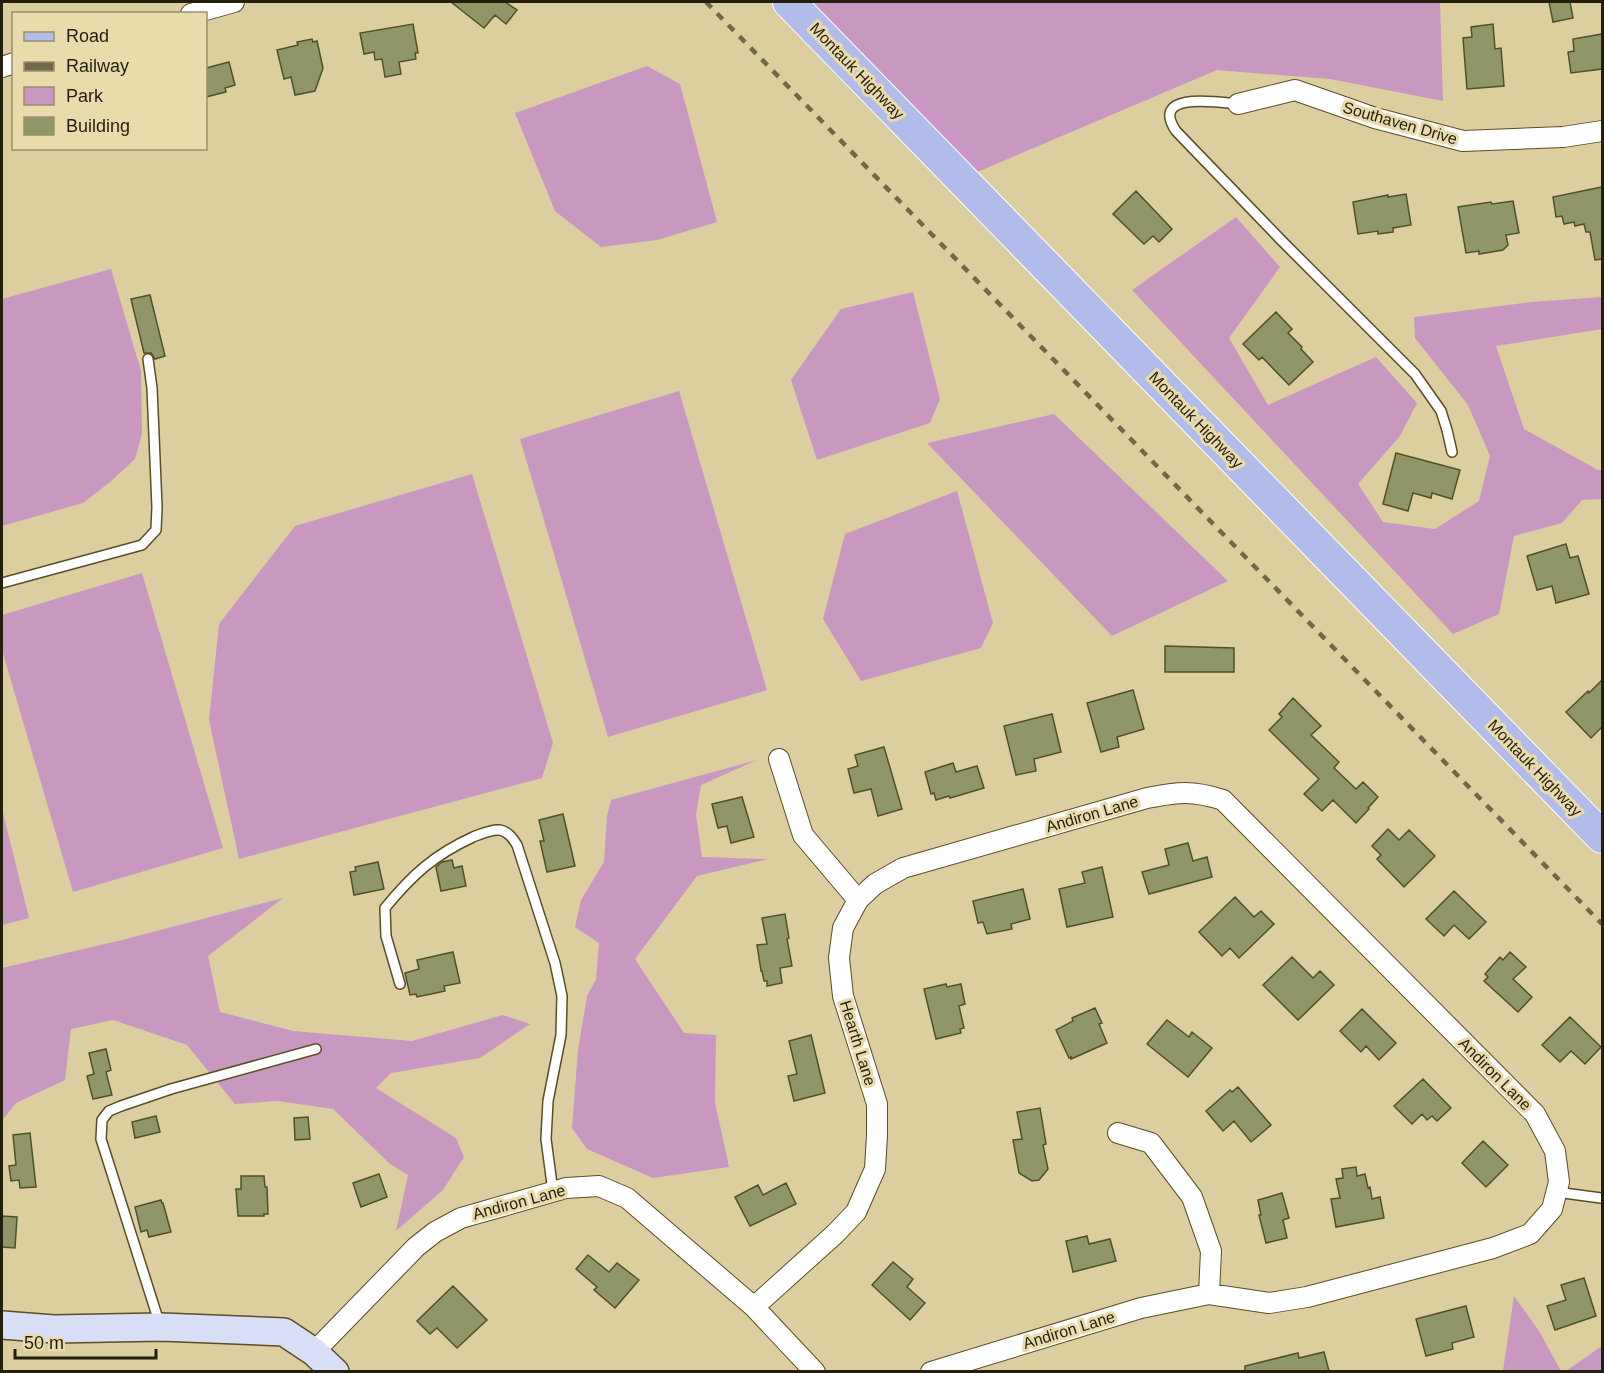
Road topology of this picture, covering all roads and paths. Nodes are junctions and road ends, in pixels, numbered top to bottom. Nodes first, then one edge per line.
1 (234, 2) edge
2 (789, 2) edge
3 (198, 12) edge
4 (1238, 104) joint
5 (1602, 132) edge
6 (148, 360) dead end
7 (1452, 452) dead end
8 (2, 583) edge
9 (779, 759) dead end
10 (1602, 837) edge
11 (858, 900) junction
12 (400, 984) dead end
13 (316, 1049) dead end
14 (1118, 1133) dead end
15 (553, 1192) junction
16 (1556, 1192) junction
17 (1601, 1198) dead end
18 (1209, 1294) junction
19 (754, 1307) junction
20 (2, 1325) edge
21 (160, 1327) junction
22 (314, 1352) junction
23 (335, 1371) edge
24 (814, 1371) edge
25 (931, 1371) edge

1 - 3 street
2 - 10 main road, Montauk Highway
4 - 5 street, Southaven Drive
4 - 7 lane
6 - 8 lane
9 - 11 street
11 - 16 street, Andiron Lane
11 - 19 street, Hearth Lane
12 - 15 lane
13 - 21 lane
14 - 18 street
15 - 19 street, Andiron Lane
15 - 22 street, Andiron Lane
16 - 17 lane
16 - 18 street, Andiron Lane
18 - 25 street, Andiron Lane
19 - 24 street, Andiron Lane
20 - 21 main road
21 - 22 main road
22 - 23 main road

